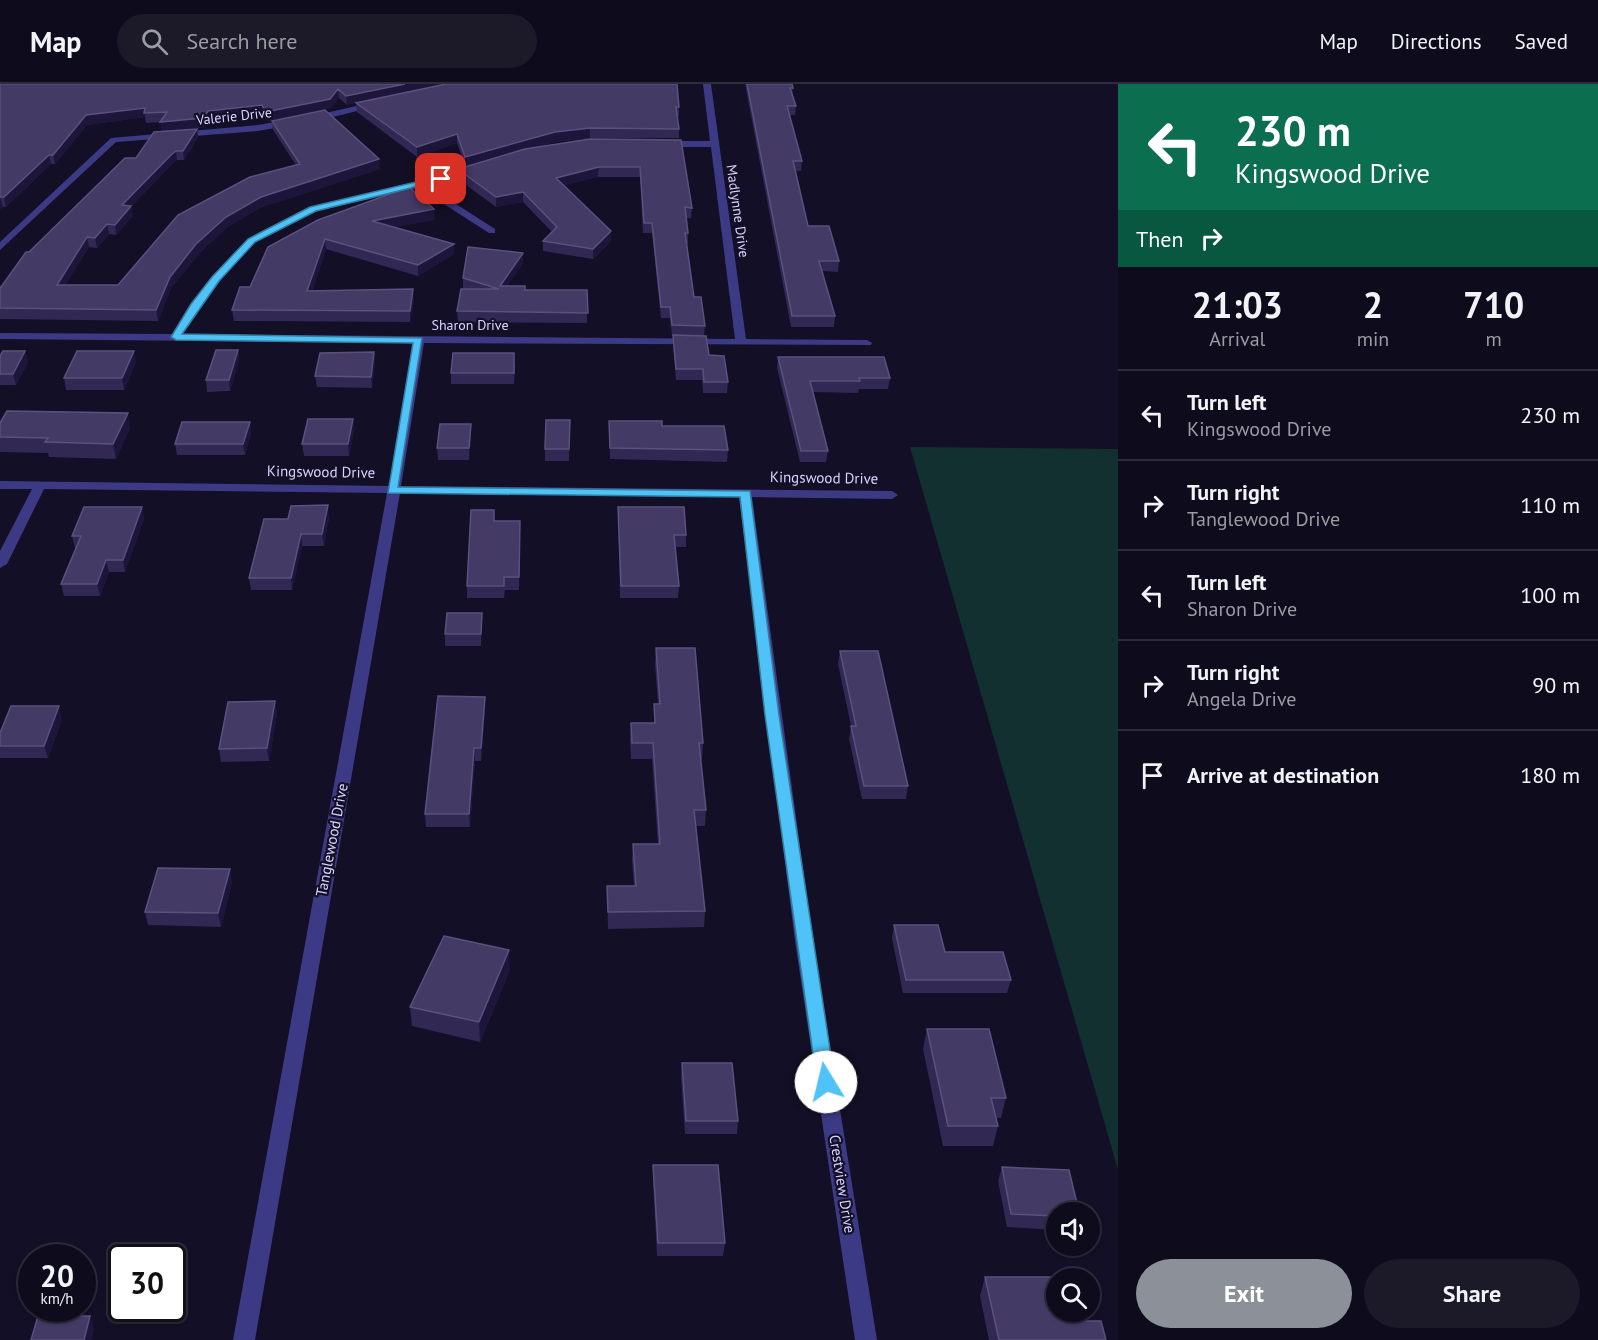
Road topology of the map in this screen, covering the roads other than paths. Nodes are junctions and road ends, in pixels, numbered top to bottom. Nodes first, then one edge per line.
1 (707, 84) edge
2 (385, 101) edge
3 (646, 144) edge
4 (714, 144) junction
5 (489, 164) edge
6 (421, 185) junction
7 (492, 231) dead end
8 (0, 247) edge
9 (0, 336) edge
10 (176, 337) junction
11 (418, 340) junction
12 (741, 342) junction
13 (867, 343) dead end
14 (0, 485) edge
15 (40, 485) junction
16 (392, 490) junction
17 (746, 493) junction
18 (892, 495) dead end
19 (0, 564) edge
20 (244, 1340) edge
21 (866, 1340) edge

1 - 4 street, Madlynne Drive
2 - 8 street, Valerie Drive
3 - 4 street
4 - 12 street, Madlynne Drive
5 - 6 street
6 - 7 street
6 - 10 street
9 - 10 street, Sharon Drive
10 - 11 street, Sharon Drive
11 - 12 street, Sharon Drive
11 - 16 street, Tanglewood Drive
12 - 13 street, Sharon Drive
14 - 15 street, Kingswood Drive
15 - 16 street, Kingswood Drive
15 - 19 street
16 - 17 street, Kingswood Drive
16 - 20 street, Tanglewood Drive
17 - 18 street, Kingswood Drive
17 - 21 street, Crestview Drive

